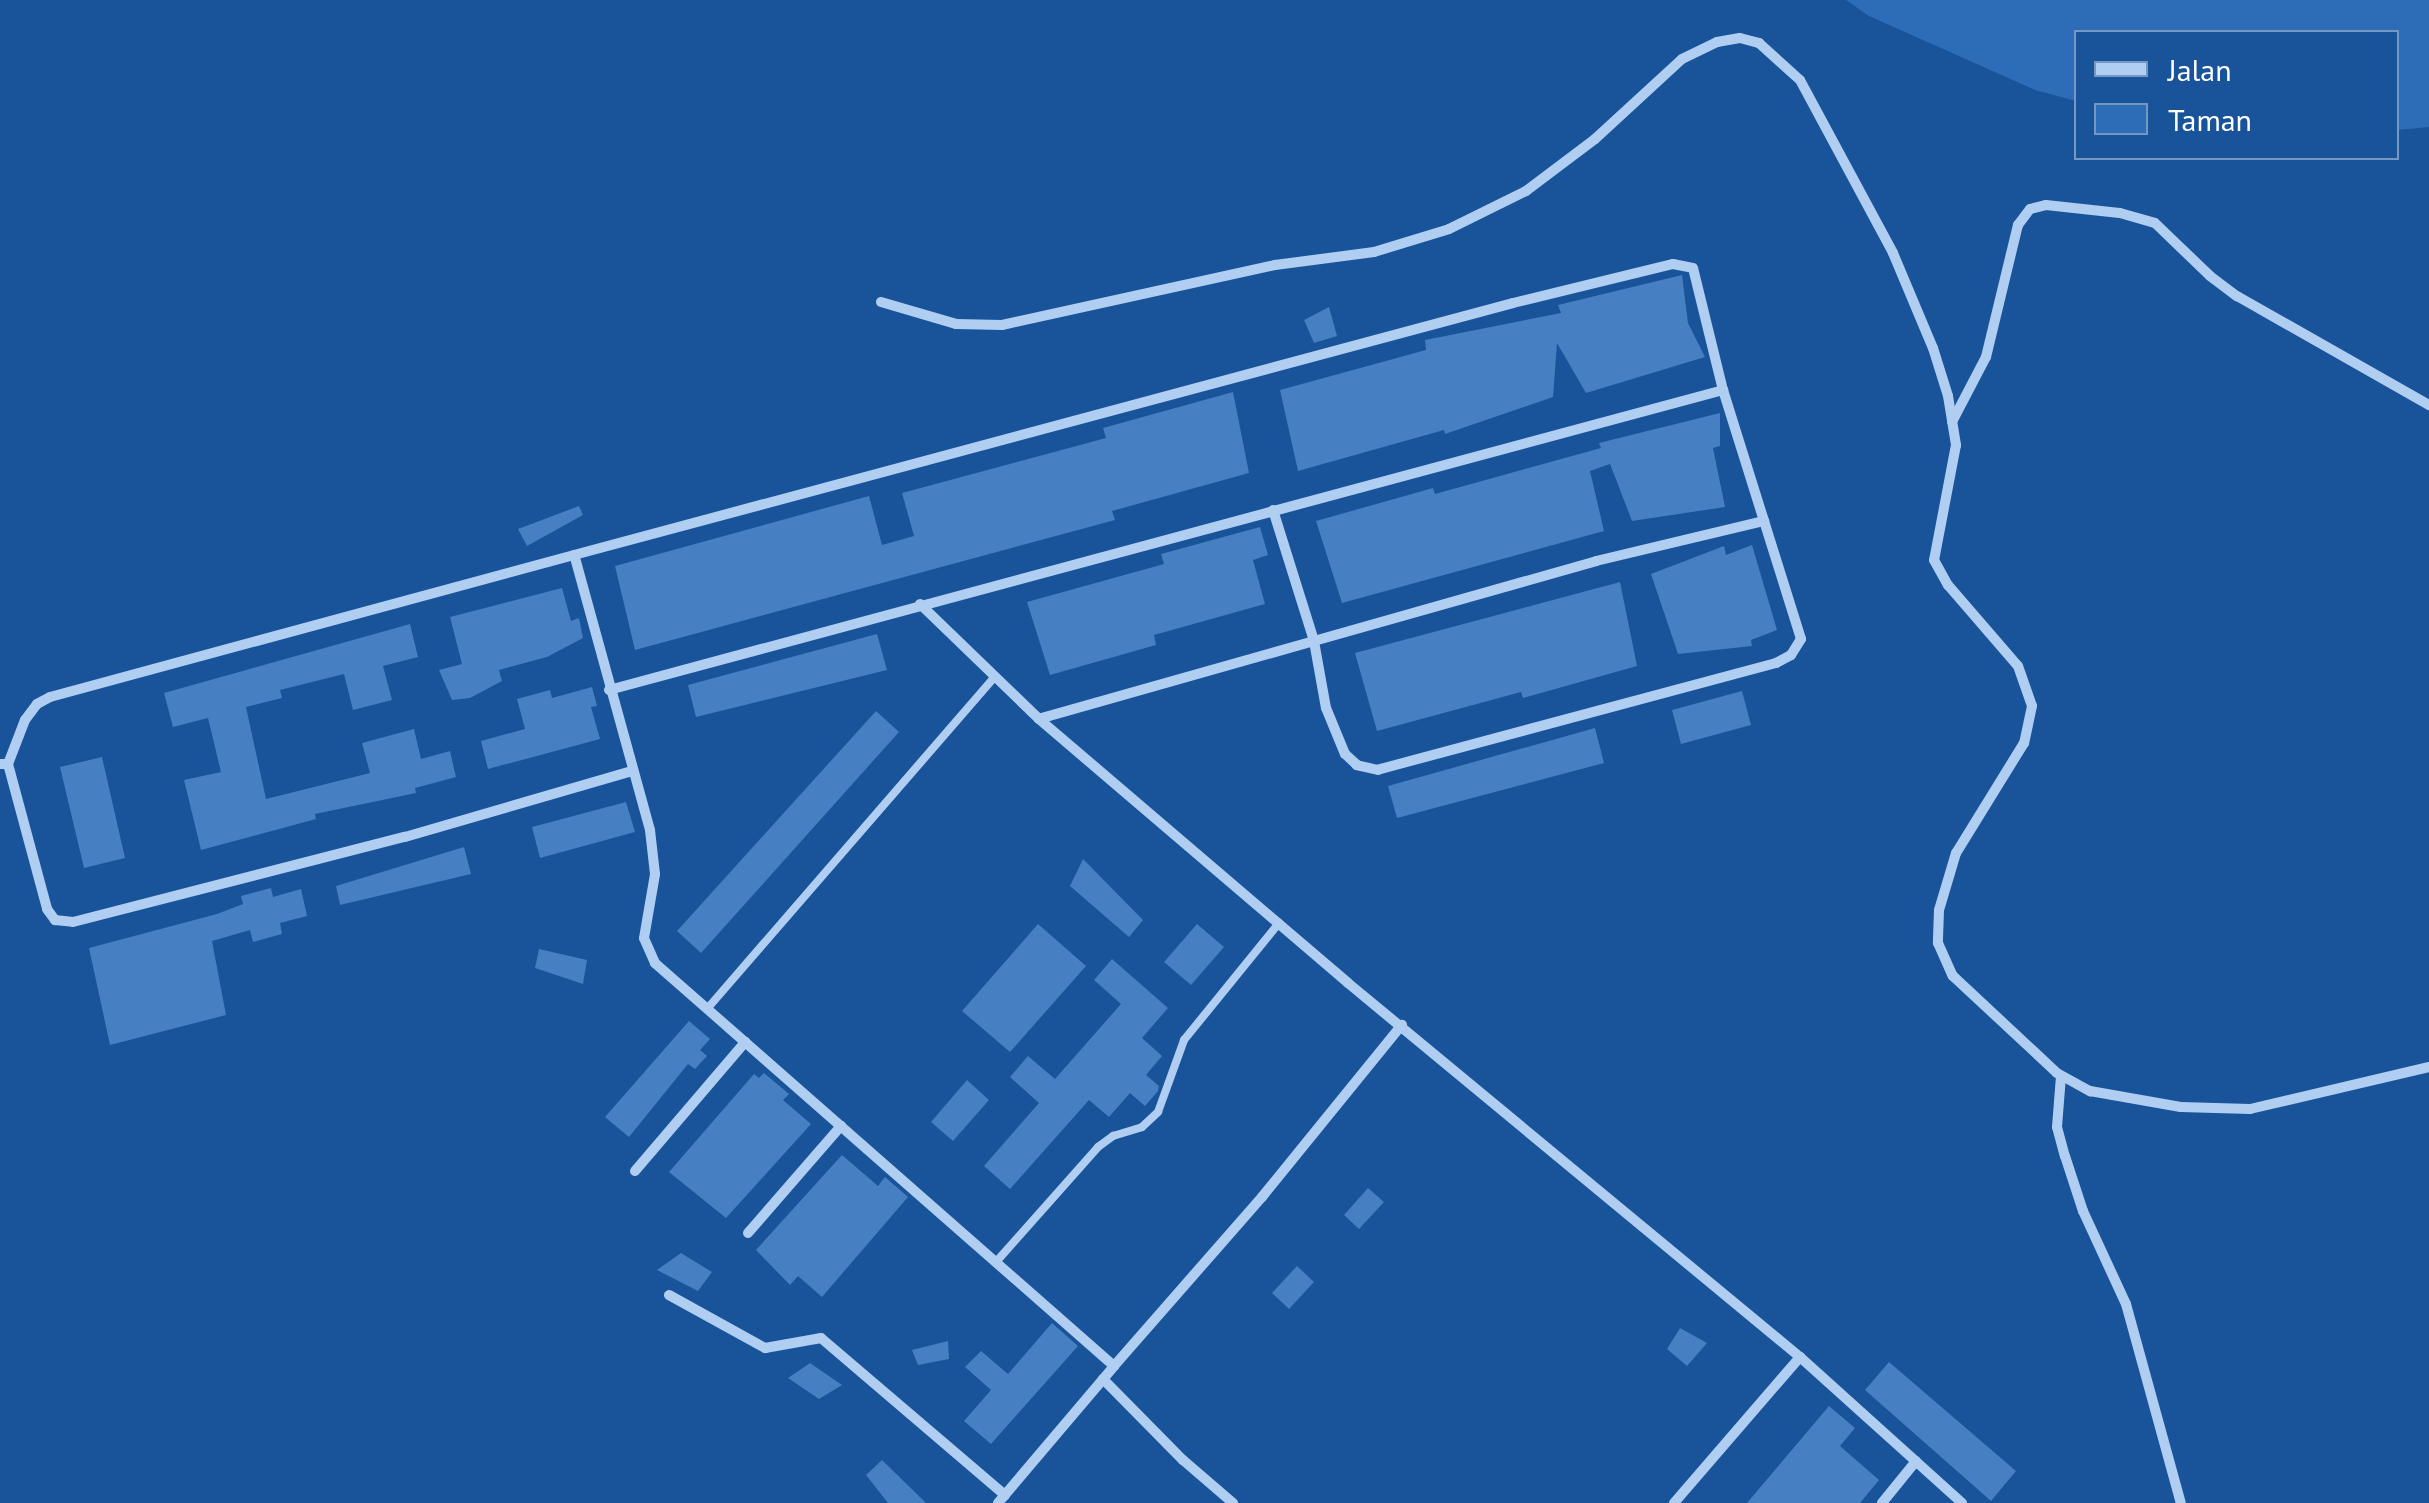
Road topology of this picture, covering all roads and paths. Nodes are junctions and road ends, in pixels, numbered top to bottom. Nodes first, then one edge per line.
1 (881, 302) dead end
2 (1723, 390) junction
3 (2429, 404) edge
4 (1952, 422) junction
5 (1273, 510) junction
6 (1764, 521) junction
7 (574, 555) junction
8 (920, 604) junction
9 (1314, 641) junction
10 (995, 677) junction
11 (609, 690) junction
12 (1040, 719) junction
13 (4, 764) edge
14 (632, 772) junction
15 (1279, 923) junction
16 (707, 1009) junction
17 (1402, 1025) junction
18 (745, 1042) junction
19 (2429, 1068) edge
20 (2061, 1076) junction
21 (841, 1126) junction
22 (635, 1171) dead end
23 (748, 1233) dead end
24 (996, 1262) junction
25 (669, 1295) dead end
26 (1800, 1357) junction
27 (1114, 1366) junction
28 (1103, 1379) junction
29 (1916, 1462) junction
30 (1002, 1499) edge
31 (1233, 1503) edge
32 (1674, 1503) edge
33 (1882, 1503) edge
34 (1962, 1503) edge
35 (2181, 1503) edge

1 - 4 street
2 - 5 street
2 - 6 street
2 - 7 street
3 - 4 street
4 - 20 street
5 - 8 street
5 - 9 street
6 - 9 street
6 - 9 street
7 - 11 street
7 - 13 street
8 - 10 street
8 - 11 street
9 - 12 street
10 - 12 street
10 - 16 lane
11 - 14 street
12 - 15 street
13 - 14 street
14 - 16 street
15 - 17 street
15 - 24 lane
16 - 18 street
17 - 26 street
17 - 27 street
18 - 21 street
18 - 22 street
19 - 20 street
20 - 35 street
21 - 23 street
21 - 24 street
24 - 27 street
25 - 30 street
26 - 29 street
26 - 32 street
27 - 28 street
28 - 30 street
28 - 31 street
29 - 33 street
29 - 34 street

